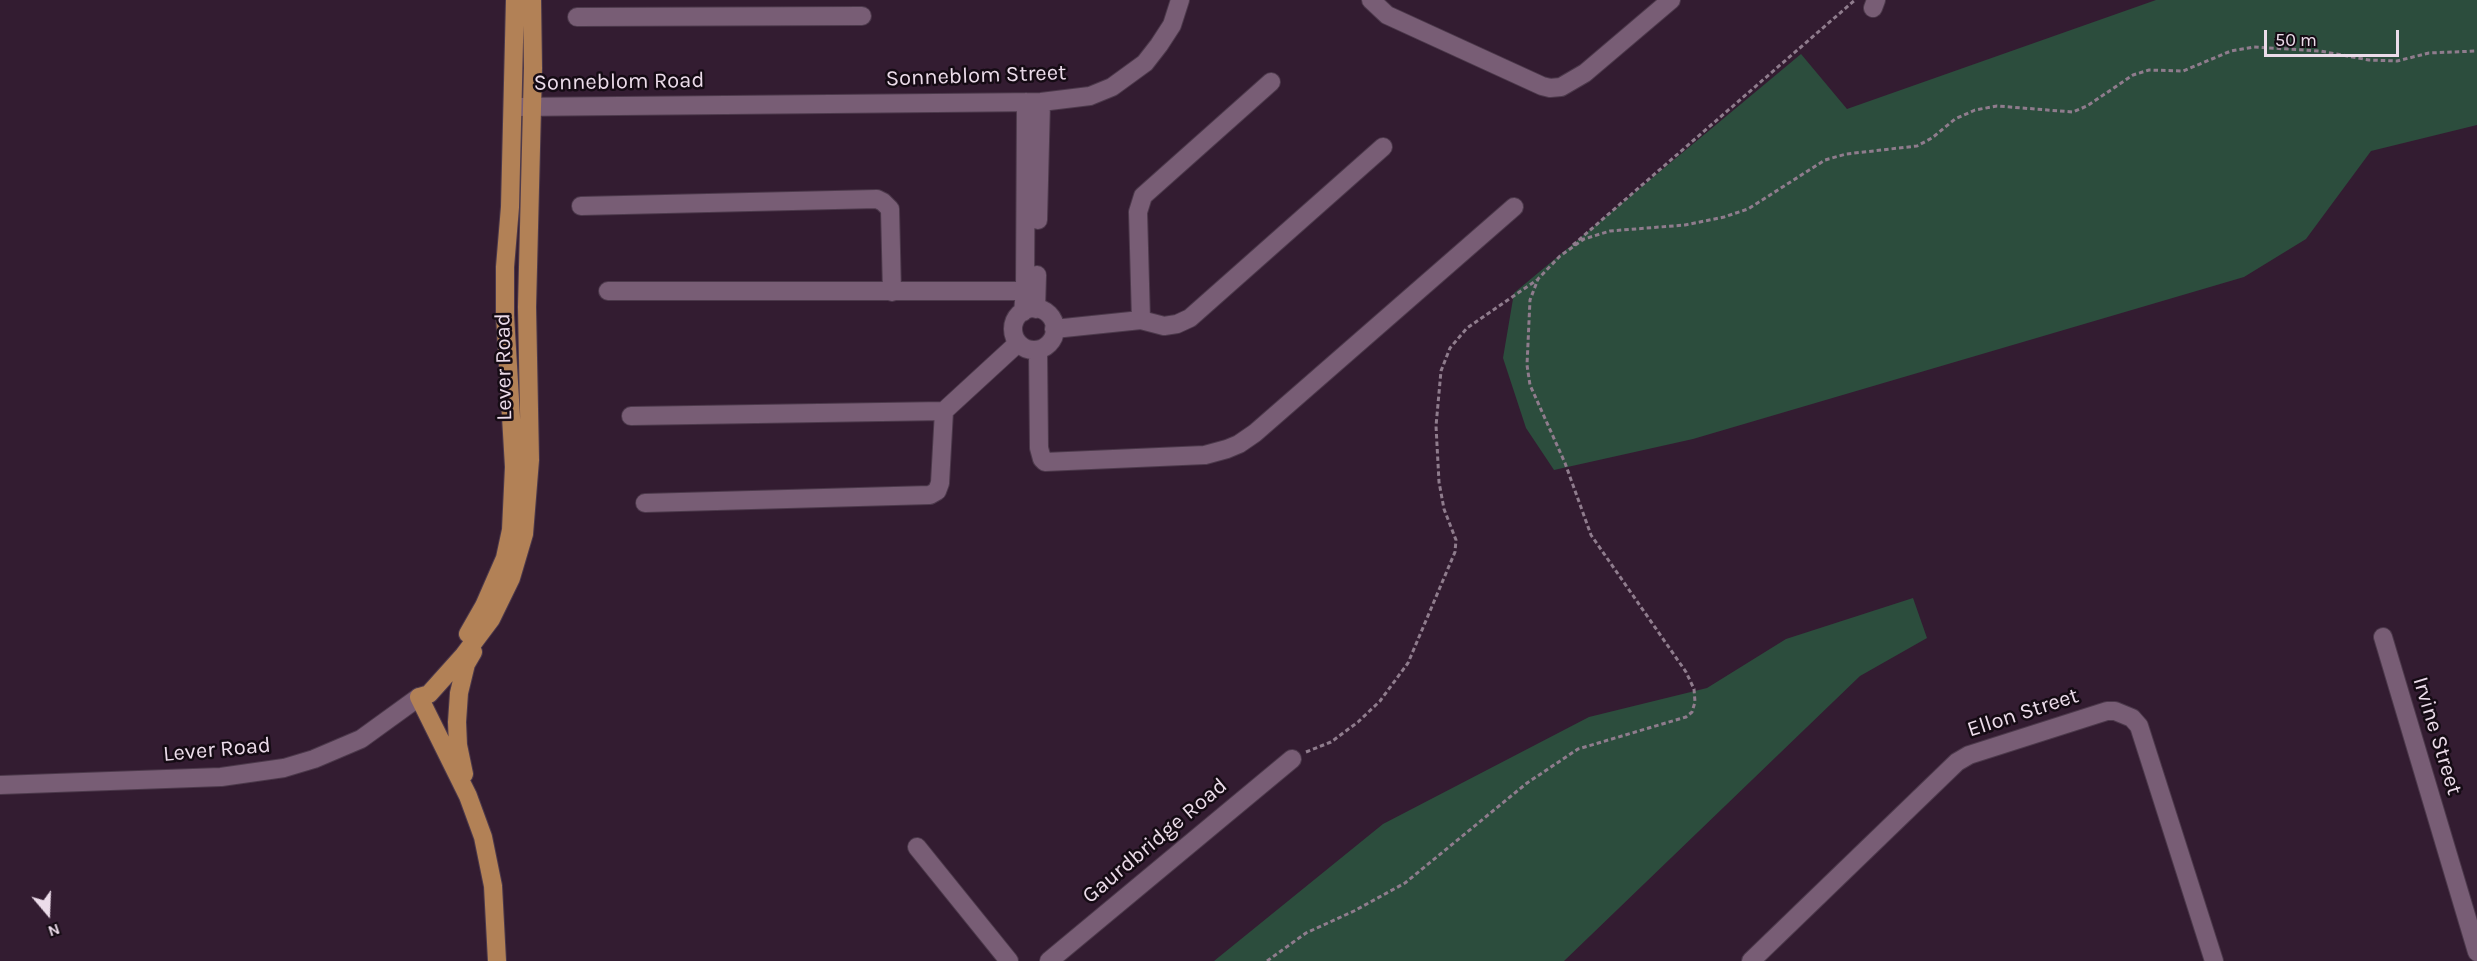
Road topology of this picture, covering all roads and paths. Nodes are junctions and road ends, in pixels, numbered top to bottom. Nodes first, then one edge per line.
1 (516, 0) edge
2 (532, 0) edge
3 (1180, 0) edge
4 (1371, 0) edge
5 (1671, 0) edge
6 (1855, 0) edge
7 (626, 8) edge
8 (862, 16) dead end
9 (577, 17) dead end
10 (2477, 51) edge
11 (1271, 82) dead end
12 (1034, 102) junction
13 (726, 105) joint
14 (532, 106) junction
15 (513, 107) junction
16 (1383, 147) dead end
17 (1033, 176) junction
18 (581, 206) dead end
19 (1514, 207) dead end
20 (1560, 256) junction
21 (1538, 279) junction
22 (608, 291) dead end
23 (1025, 291) junction
24 (892, 292) junction
25 (1030, 310) junction
26 (1141, 320) junction
27 (1054, 329) junction
28 (1018, 344) junction
29 (1038, 350) junction
30 (944, 411) junction
31 (631, 416) dead end
32 (645, 503) dead end
33 (491, 619) junction
34 (2383, 637) dead end
35 (419, 697) junction
36 (1292, 759) joint
37 (0, 785) edge
38 (468, 796) junction
39 (916, 848) dead end
40 (2477, 952) edge
41 (497, 961) edge
42 (1009, 961) edge
43 (1049, 961) edge
44 (1268, 961) edge
45 (1750, 961) edge
46 (2214, 961) edge

1 - 15 main road, Lever Road
2 - 14 main road, Lever Road
3 - 12 street, Sonneblom Street
4 - 5 street
6 - 20 path
7 - 8 street
7 - 9 street
10 - 20 path
11 - 26 street
12 - 13 street, Sonneblom Street
12 - 17 street
13 - 14 street, Sonneblom Road
14 - 15 street, Sonneblom Road
14 - 33 main road, Lever Road
15 - 35 main road, Lever Road
16 - 26 street
17 - 23 street
17 - 25 street
18 - 24 street
19 - 29 street
20 - 21 path
21 - 36 path
21 - 44 path
22 - 24 street
23 - 24 street
23 - 25 street
25 - 27 street
25 - 28 street
26 - 27 street
27 - 29 street
28 - 29 street
28 - 30 street
30 - 31 street
30 - 32 street
33 - 35 main road, Lever Road
33 - 38 main road
34 - 40 street, Irvine Street
35 - 37 street, Lever Road
35 - 38 main road
36 - 43 street, Gaurdbridge Road
38 - 41 main road
39 - 42 street
45 - 46 street, Ellon Street

